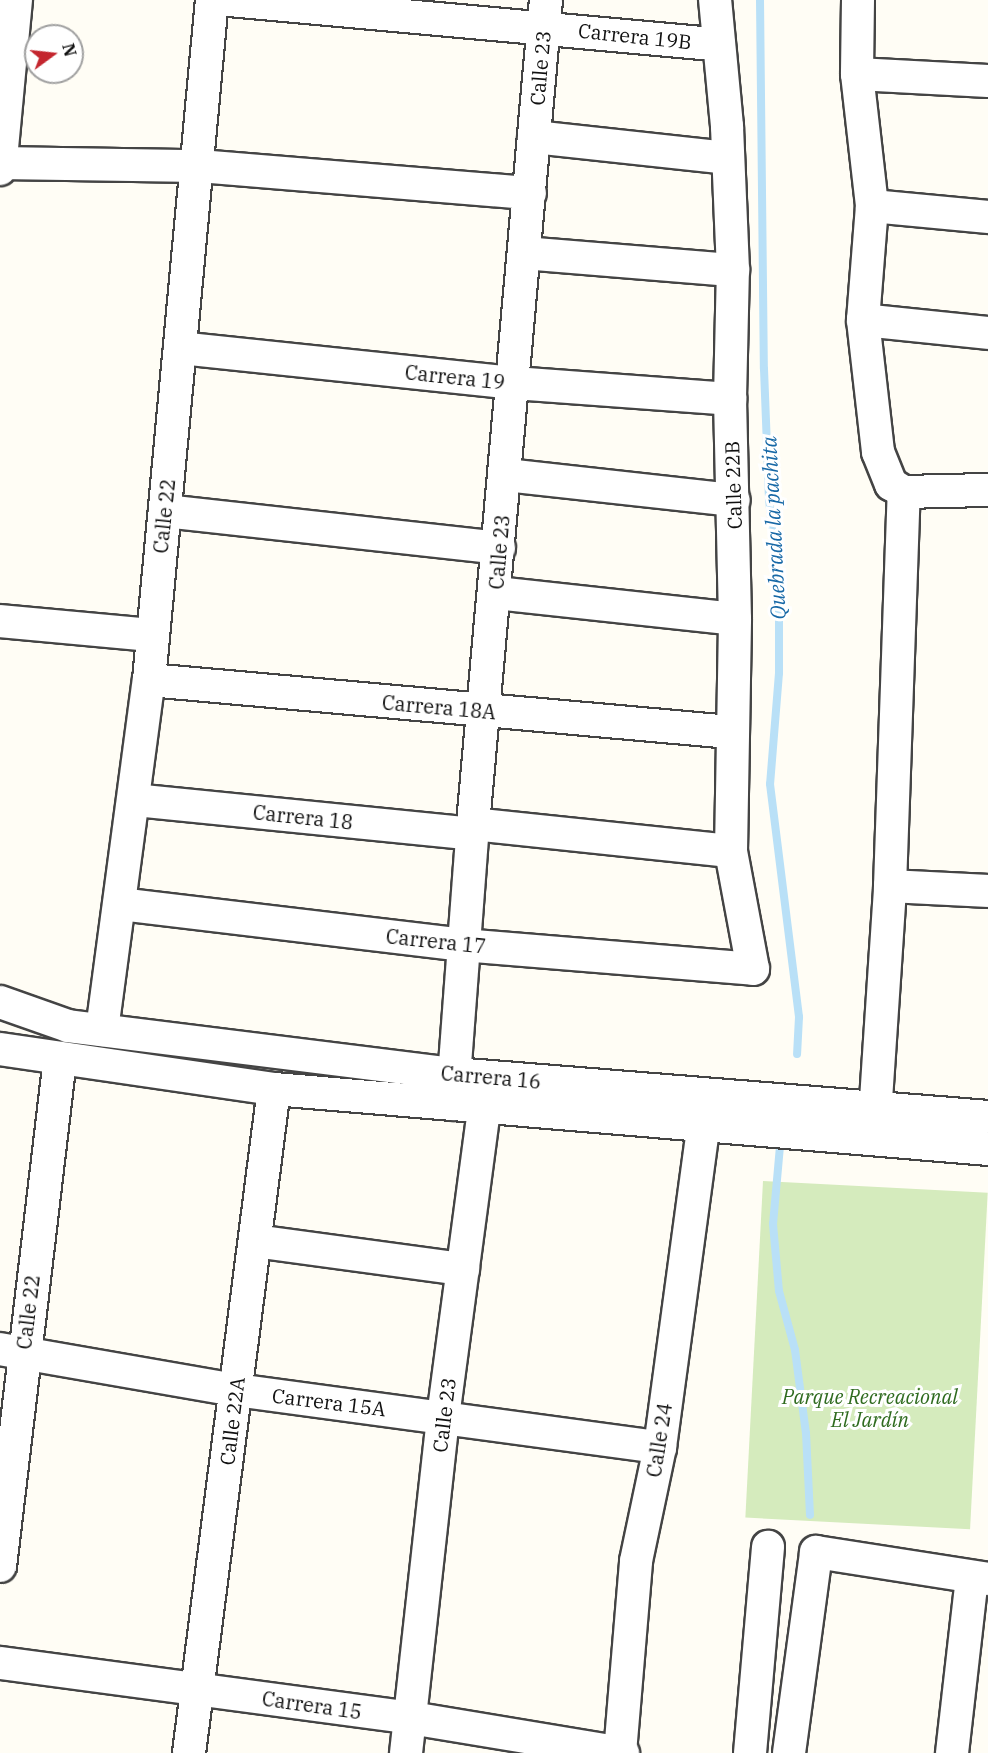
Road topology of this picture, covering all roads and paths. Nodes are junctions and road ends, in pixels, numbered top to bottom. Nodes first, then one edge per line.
1 (16, 0) edge
2 (212, 0) edge
3 (229, 0) edge
4 (715, 0) edge
5 (858, 0) edge
6 (545, 13) edge
7 (719, 45) junction
8 (857, 74) junction
9 (988, 81) edge
10 (534, 137) junction
11 (727, 158) junction
12 (0, 163) edge
13 (200, 166) junction
14 (0, 169) edge
15 (530, 193) junction
16 (872, 206) junction
17 (988, 217) edge
18 (524, 253) junction
19 (733, 270) junction
20 (863, 320) junction
21 (988, 333) edge
22 (180, 348) junction
23 (513, 383) junction
24 (730, 399) junction
25 (506, 475) junction
26 (988, 490) edge
27 (904, 492) junction
28 (734, 500) junction
29 (165, 511) junction
30 (499, 548) junction
31 (496, 593) junction
32 (735, 619) junction
33 (0, 621) edge
34 (151, 635) junction
35 (149, 680) junction
36 (485, 712) junction
37 (730, 732) junction
38 (134, 800) junction
39 (472, 829) junction
40 (731, 851) junction
41 (890, 886) junction
42 (988, 891) edge
43 (120, 904) junction
44 (463, 945) junction
45 (753, 969) joint
46 (0, 1002) edge
47 (102, 1030) junction
48 (0, 1049) edge
49 (60, 1059) junction
50 (274, 1089) junction
51 (453, 1089) junction
52 (486, 1092) junction
53 (876, 1108) junction
54 (988, 1117) edge
55 (702, 1126) junction
56 (874, 1140) junction
57 (988, 1149) edge
58 (255, 1241) junction
59 (463, 1269) junction
60 (11, 1351) edge
61 (236, 1390) junction
62 (443, 1417) junction
63 (660, 1447) junction
64 (768, 1547) dead end
65 (0, 1566) edge
66 (980, 1578) edge
67 (0, 1663) edge
68 (197, 1689) junction
69 (411, 1718) junction
70 (189, 1753) edge
71 (406, 1753) edge
72 (621, 1753) edge
73 (750, 1753) edge
74 (789, 1753) edge
75 (952, 1753) edge

1 - 12 street
2 - 13 street, Calle 22
3 - 6 street, Carrera 19B
4 - 7 street, Calle 22B
5 - 8 street
6 - 7 street, Carrera 19B
6 - 10 street, Calle 23
7 - 11 street, Calle 22B
8 - 9 street
8 - 16 street
10 - 11 street
10 - 15 street, Calle 23
11 - 19 street, Calle 22B
12 - 13 street
12 - 14 street
13 - 15 street
13 - 22 street, Calle 22
15 - 18 street, Calle 23
16 - 17 street
16 - 20 street
18 - 19 street
18 - 23 street, Calle 23
19 - 24 street, Calle 22B
20 - 21 street
20 - 27 street
22 - 23 street, Carrera 19
22 - 29 street, Calle 22
23 - 24 street, Carrera 19
23 - 25 street, Calle 23
24 - 28 street, Calle 22B
25 - 28 street
25 - 30 street, Calle 23
26 - 27 street
27 - 41 street
28 - 32 street, Calle 22B
29 - 30 street
29 - 34 street, Calle 22
30 - 31 street, Calle 23
31 - 32 street
31 - 36 street, Calle 23
32 - 37 street, Calle 22B
33 - 34 street
34 - 35 street, Calle 22
35 - 36 street, Carrera 18A
35 - 38 street, Calle 22
36 - 37 street, Carrera 18A
36 - 39 street, Calle 23
37 - 40 street, Calle 22B
38 - 39 street, Carrera 18
38 - 43 street, Calle 22
39 - 40 street, Carrera 18
39 - 44 street, Calle 23
40 - 45 street, Calle 22B
41 - 42 street
41 - 53 street
43 - 44 street, Carrera 17
43 - 47 street, Calle 22
44 - 45 street, Carrera 17
44 - 51 street, Calle 23
46 - 47 street, Carrera 16
47 - 51 street, Carrera 16
48 - 49 street, Carrera 16
49 - 50 street, Carrera 16
49 - 60 street, Calle 22
50 - 51 street, Carrera 16
50 - 58 street, Calle 22A
51 - 52 street, Carrera 16
52 - 53 street, Carrera 16
52 - 55 street, Carrera 16
52 - 59 street, Calle 23
53 - 54 street, Carrera 16
53 - 56 street
55 - 56 street, Carrera 16
55 - 63 street, Calle 24
56 - 57 street, Carrera 16
58 - 59 street
58 - 61 street, Calle 22A
59 - 62 street, Calle 23
60 - 61 street, Carrera 15A
60 - 65 street, Calle 22
61 - 62 street, Carrera 15A
61 - 68 street, Calle 22A
62 - 63 street, Carrera 15A
62 - 69 street, Calle 23
63 - 72 street, Calle 24
64 - 73 street
66 - 74 street
66 - 75 street
67 - 68 street, Carrera 15
68 - 69 street, Carrera 15
68 - 70 street, Calle 22A
69 - 71 street, Calle 23
69 - 72 street, Carrera 15

